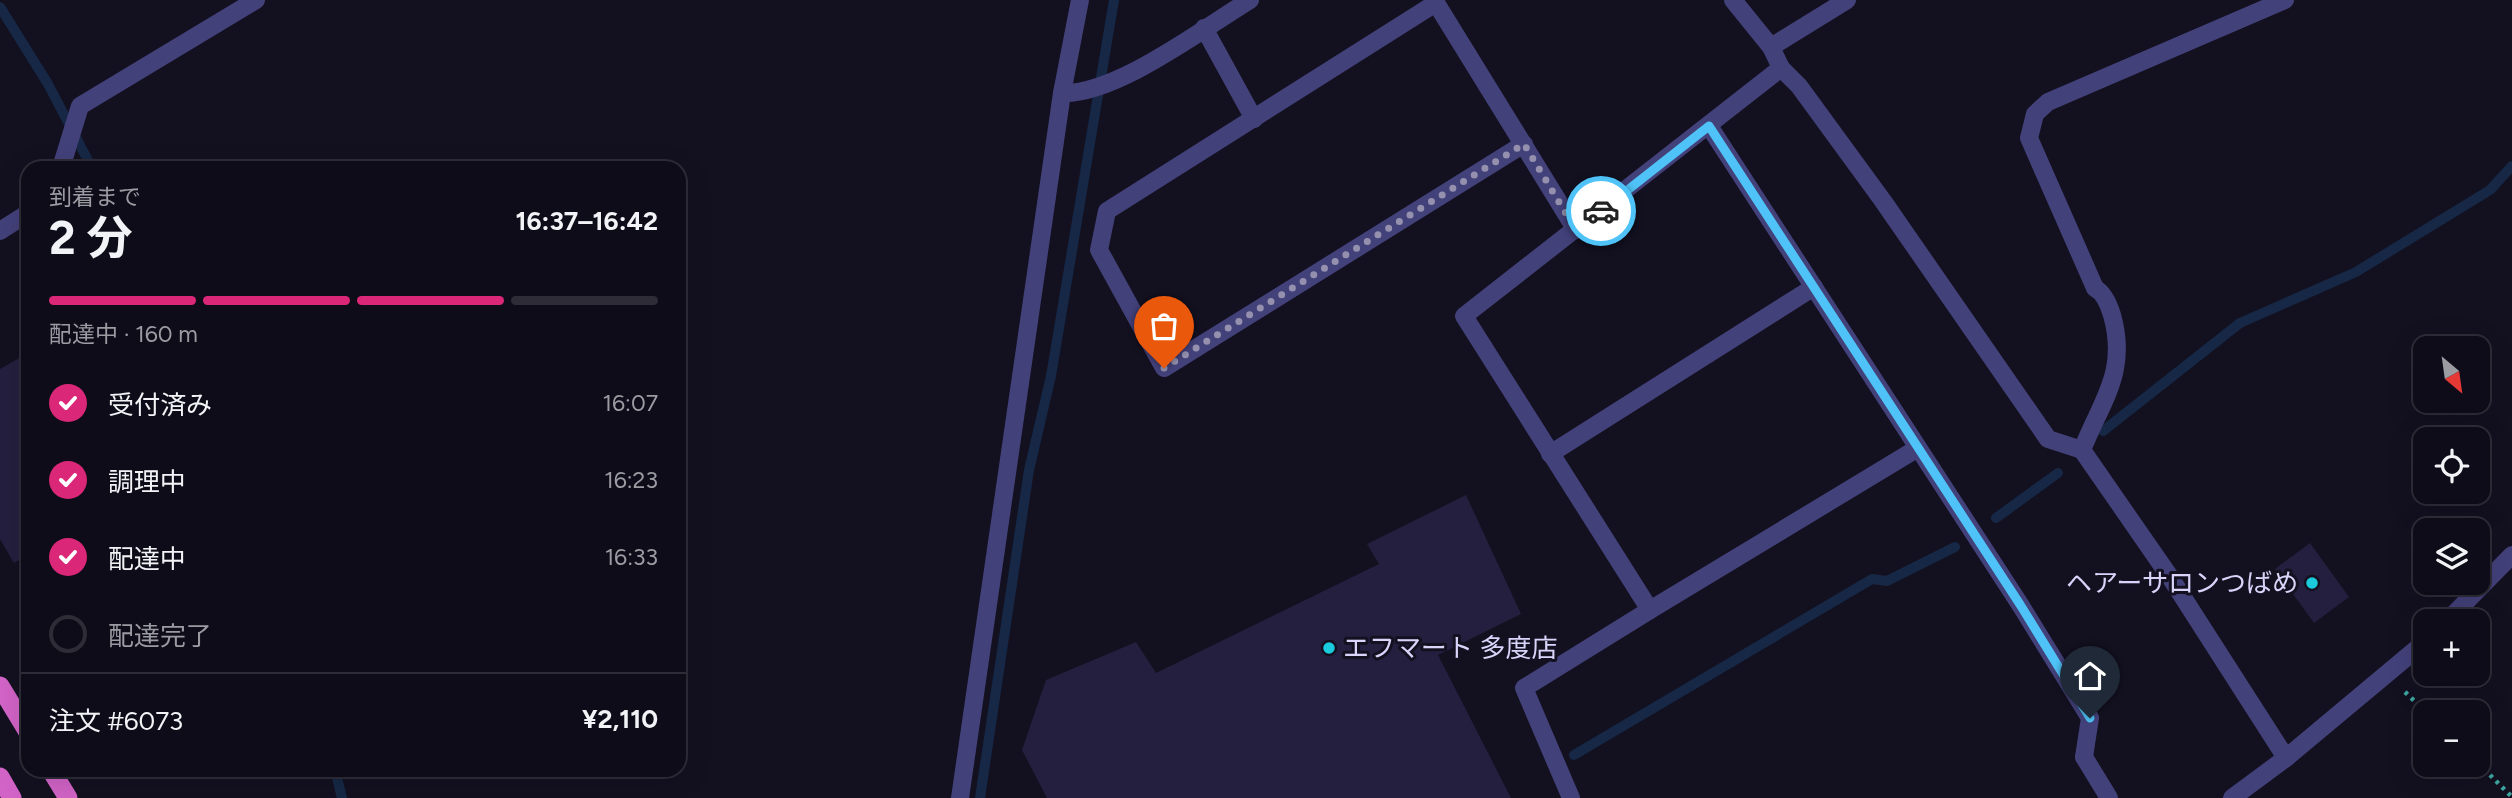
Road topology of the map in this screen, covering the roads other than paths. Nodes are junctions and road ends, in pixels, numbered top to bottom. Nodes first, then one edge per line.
1 (256, 0) edge
2 (1080, 0) edge
3 (1250, 0) edge
4 (1733, 0) edge
5 (1847, 0) edge
6 (2285, 0) edge
7 (1204, 28) junction
8 (1771, 47) junction
9 (1781, 68) junction
10 (1070, 94) junction
11 (1254, 119) junction
12 (1709, 126) junction
13 (1524, 144) junction
14 (64, 161) edge
15 (21, 218) edge
16 (1576, 230) junction
17 (0, 231) edge
18 (1814, 287) junction
19 (1918, 448) junction
20 (2082, 450) junction
21 (1550, 454) junction
22 (2510, 563) edge
23 (2460, 609) edge
24 (1650, 610) junction
25 (2413, 652) edge
26 (0, 686) edge
27 (21, 720) edge
28 (2286, 758) junction
29 (0, 776) edge
30 (55, 777) edge
31 (12, 798) edge
32 (68, 798) edge
33 (960, 798) edge
34 (1570, 798) edge
35 (2109, 798) edge
36 (2232, 798) edge

1 - 14 street
2 - 10 street
3 - 7 street
4 - 8 street
5 - 8 street
6 - 20 street
7 - 10 street
7 - 11 street
8 - 9 street
9 - 12 street
9 - 20 street
10 - 33 street
11 - 13 street
11 - 13 street
12 - 16 street
12 - 18 street
13 - 16 street
15 - 17 street
16 - 21 street
18 - 19 street
18 - 21 street
19 - 24 street
19 - 35 street
20 - 28 street
21 - 24 street
22 - 23 street
24 - 34 street
25 - 28 street
26 - 27 highway
28 - 36 street
29 - 31 highway
30 - 32 highway

